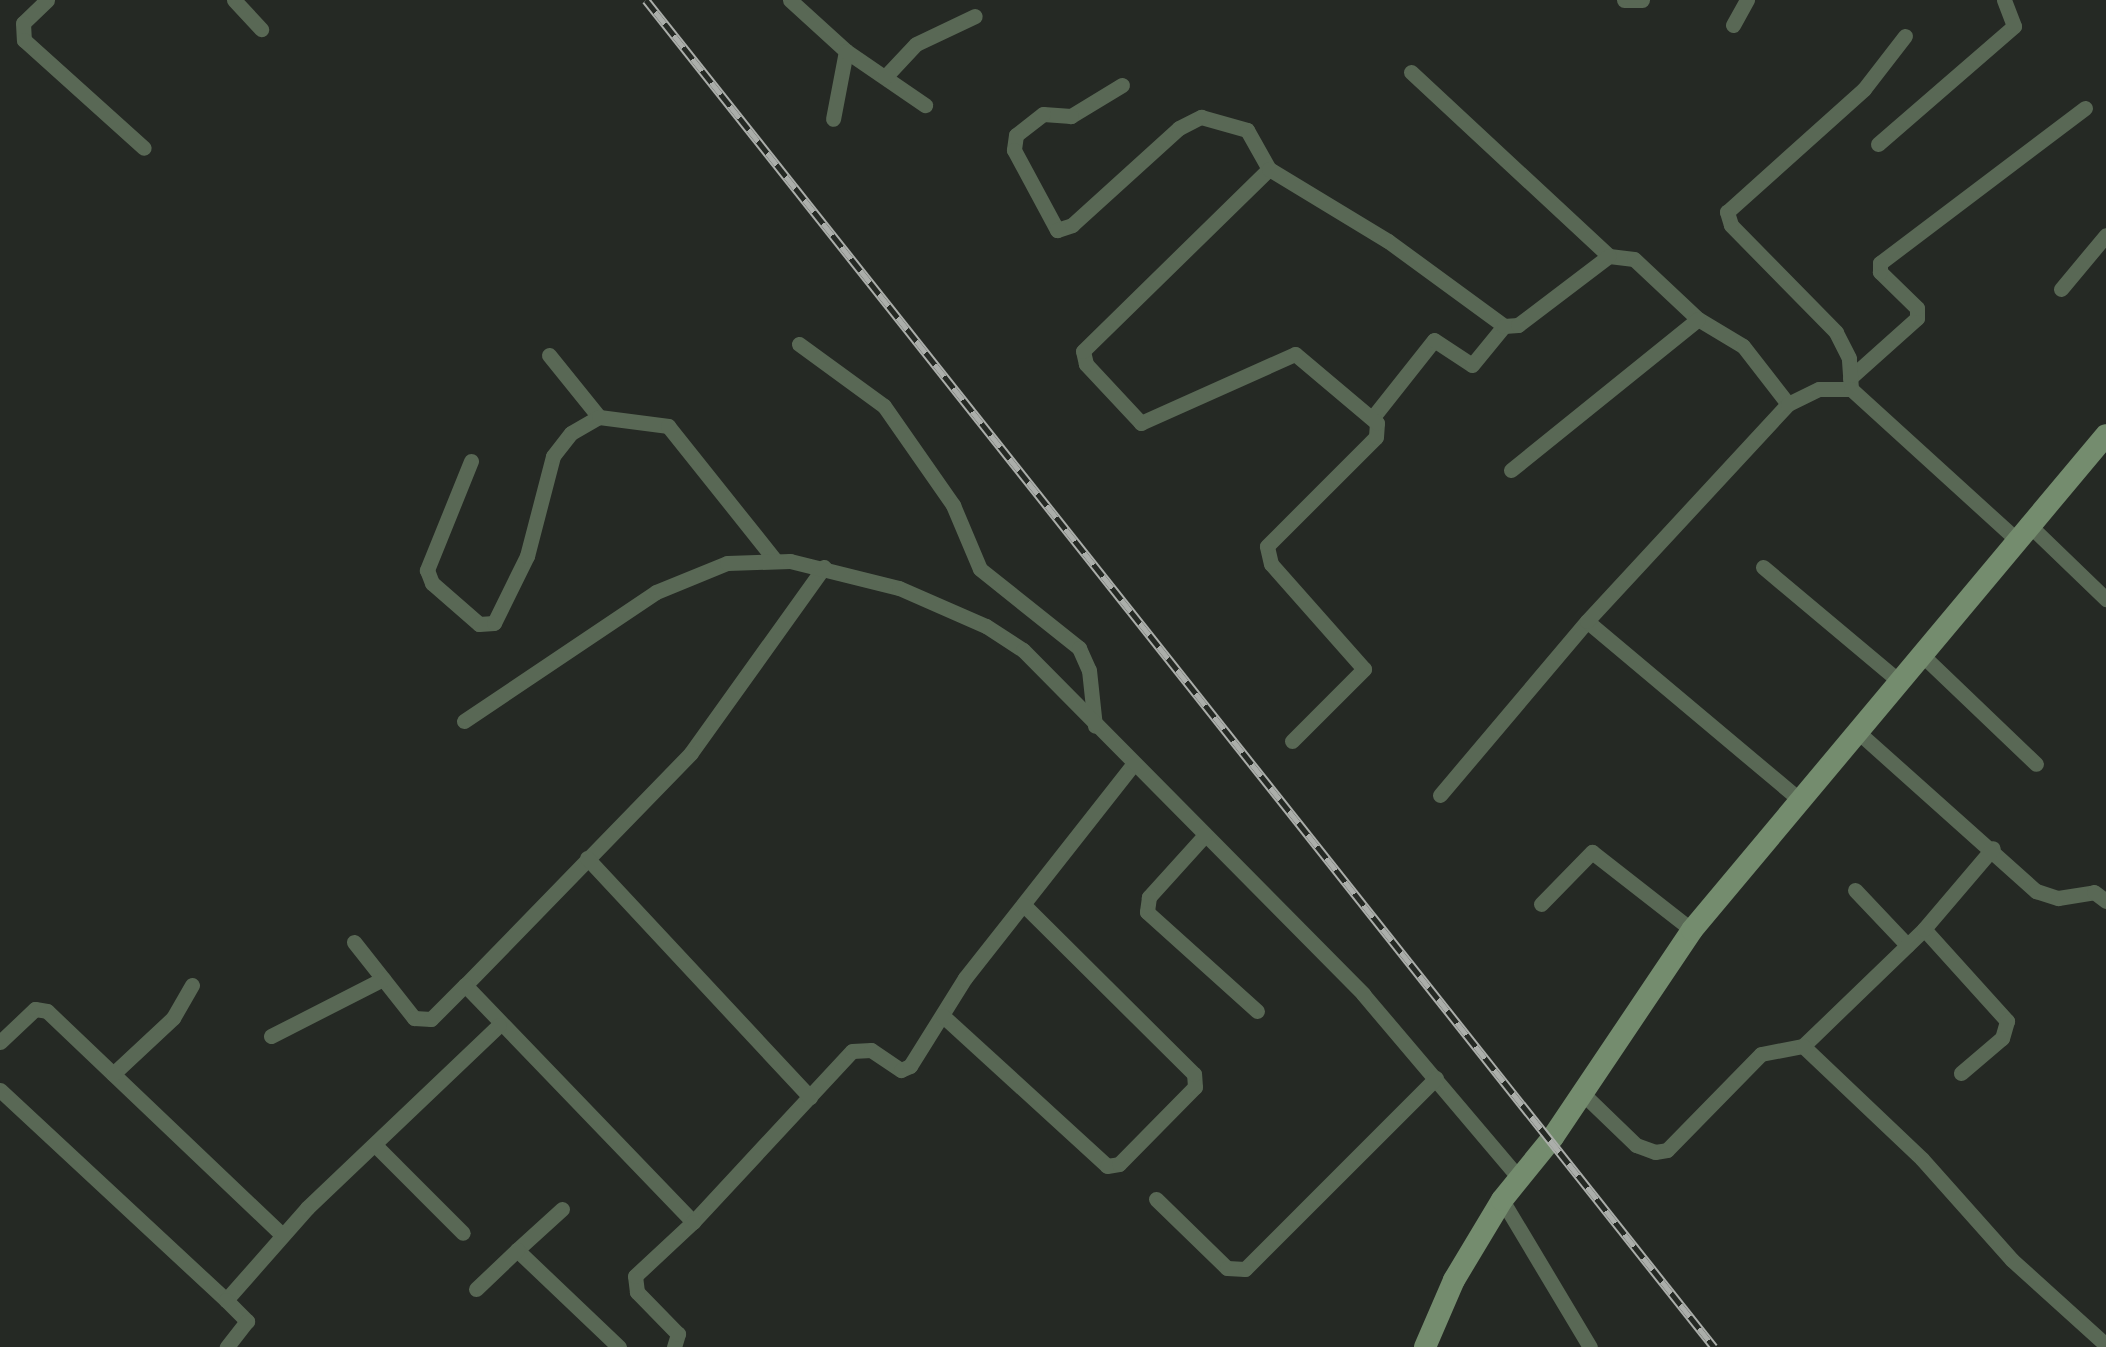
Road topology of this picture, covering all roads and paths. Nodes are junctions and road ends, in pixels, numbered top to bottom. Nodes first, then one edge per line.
1 (48, 0) edge
2 (234, 0) edge
3 (790, 0) edge
4 (1624, 0) edge
5 (1642, 0) edge
6 (1747, 0) edge
7 (2004, 0) edge
8 (974, 16) dead end
9 (1734, 25) dead end
10 (261, 29) dead end
11 (1905, 36) dead end
12 (846, 51) junction
13 (1411, 72) dead end
14 (885, 77) junction
15 (1122, 85) dead end
16 (925, 105) dead end
17 (2084, 108) dead end
18 (833, 119) dead end
19 (1878, 144) dead end
20 (144, 148) dead end
21 (1269, 169) junction
22 (2106, 235) edge
23 (1608, 256) junction
24 (2062, 288) dead end
25 (1698, 319) junction
26 (1504, 326) junction
27 (799, 344) dead end
28 (548, 355) dead end
29 (1851, 384) junction
30 (1788, 404) junction
31 (598, 417) junction
32 (1373, 417) junction
33 (2106, 435) edge
34 (471, 461) dead end
35 (1511, 470) dead end
36 (2021, 530) junction
37 (775, 560) junction
38 (824, 567) junction
39 (1763, 567) dead end
40 (2106, 599) edge
41 (1586, 621) junction
42 (1922, 654) junction
43 (1900, 681) junction
44 (464, 721) dead end
45 (1095, 726) junction
46 (1858, 732) junction
47 (1292, 742) dead end
48 (2036, 764) dead end
49 (1132, 766) junction
50 (1440, 796) dead end
51 (1800, 800) junction
52 (1205, 835) junction
53 (1993, 848) junction
54 (587, 858) junction
55 (1855, 890) dead end
56 (2106, 901) edge
57 (1024, 904) junction
58 (1541, 904) dead end
59 (1924, 929) junction
60 (1692, 930) junction
61 (354, 942) dead end
62 (1907, 945) junction
63 (383, 979) junction
64 (192, 985) dead end
65 (465, 985) junction
66 (1257, 1011) dead end
67 (943, 1016) junction
68 (499, 1025) junction
69 (271, 1036) dead end
70 (0, 1042) edge
71 (1803, 1046) junction
72 (1960, 1073) dead end
73 (113, 1074) junction
74 (1436, 1078) junction
75 (0, 1090) edge
76 (1580, 1091) junction
77 (810, 1097) junction
78 (374, 1145) junction
79 (1518, 1176) junction
80 (1156, 1199) dead end
81 (1502, 1200) junction
82 (562, 1209) dead end
83 (693, 1222) junction
84 (463, 1233) dead end
85 (281, 1234) junction
86 (517, 1250) junction
87 (476, 1290) dead end
88 (226, 1300) junction
89 (2106, 1345) edge
90 (227, 1347) edge
91 (619, 1347) edge
92 (674, 1347) edge
93 (1425, 1347) edge
94 (1590, 1347) edge

1 - 20 street
2 - 10 street
3 - 12 street
4 - 5 street
6 - 9 street
7 - 19 street
8 - 14 street
11 - 29 street
12 - 14 street
12 - 18 street
13 - 23 street
14 - 16 street
15 - 21 street
17 - 29 street
21 - 26 street
21 - 32 street
22 - 24 street
23 - 25 street
23 - 26 street
25 - 30 street
25 - 35 street
26 - 32 street
27 - 45 street
28 - 31 street
29 - 30 street
29 - 36 street
30 - 41 street
31 - 34 street
31 - 37 street
32 - 47 street
33 - 36 main road
36 - 40 street
36 - 42 main road
37 - 38 street
37 - 44 street
38 - 45 street
38 - 54 street
39 - 43 street
41 - 50 street
41 - 51 street
42 - 43 main road
42 - 48 street
43 - 46 main road
45 - 49 street
46 - 51 main road
46 - 53 street
49 - 52 street
49 - 57 street
51 - 60 main road
52 - 66 street
52 - 74 street
53 - 56 street
53 - 59 street
54 - 65 street
54 - 77 street
55 - 62 street
57 - 67 street
57 - 67 street
58 - 60 street
59 - 62 street
59 - 72 street
60 - 76 main road
61 - 63 street
62 - 71 street
63 - 65 street
63 - 69 street
64 - 73 street
65 - 68 street
67 - 77 street
68 - 78 street
68 - 83 street
70 - 73 street
71 - 76 street
71 - 89 street
73 - 85 street
74 - 79 street
74 - 80 street
75 - 88 street
76 - 79 main road
77 - 83 street
78 - 84 street
78 - 85 street
79 - 81 main road
81 - 93 main road
81 - 94 street
82 - 86 street
83 - 92 street
85 - 88 street
86 - 87 street
86 - 91 street
88 - 90 street

